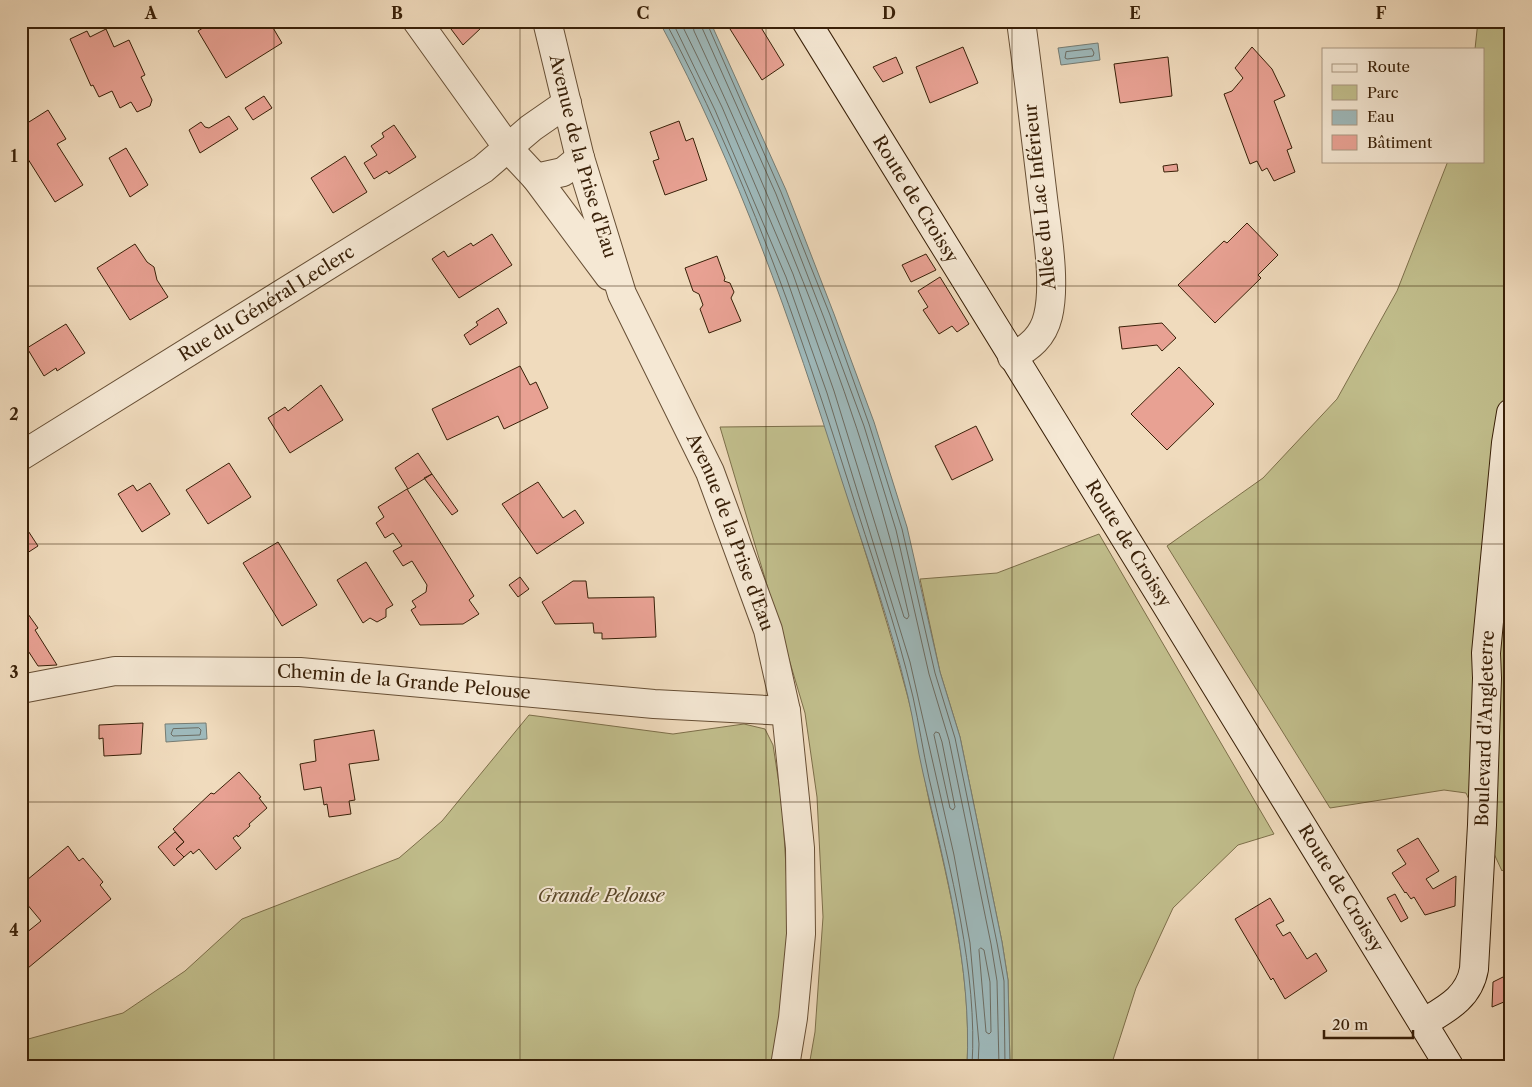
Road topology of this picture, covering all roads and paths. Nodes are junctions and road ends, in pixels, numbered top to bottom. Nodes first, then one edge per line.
1 (417, 21) edge
2 (546, 21) edge
3 (806, 21) edge
4 (1021, 21) edge
5 (567, 103) junction
6 (508, 148) junction
7 (580, 158) junction
8 (536, 178) junction
9 (622, 294) junction
10 (1012, 357) junction
11 (1511, 413) edge
12 (21, 456) edge
13 (21, 688) edge
14 (786, 711) junction
15 (1424, 1023) junction
16 (785, 1066) edge
17 (1449, 1066) edge

1 - 6 street
2 - 5 street, Avenue de la Prise d'Eau
3 - 10 street, Route de Croissy
4 - 10 street, Allée du Lac Inférieur
5 - 6 street, Rue du Général Leclerc
5 - 7 street, Avenue de la Prise d'Eau
6 - 8 street
6 - 12 street, Rue du Général Leclerc
7 - 8 street
7 - 9 street, Avenue de la Prise d'Eau
8 - 9 street
9 - 14 street, Avenue de la Prise d'Eau
10 - 15 street, Route de Croissy
11 - 15 street, Boulevard d'Angleterre
13 - 14 street, Chemin de la Grande Pelouse
14 - 16 street, Avenue de la Prise d'Eau
15 - 17 street, Route de Croissy

